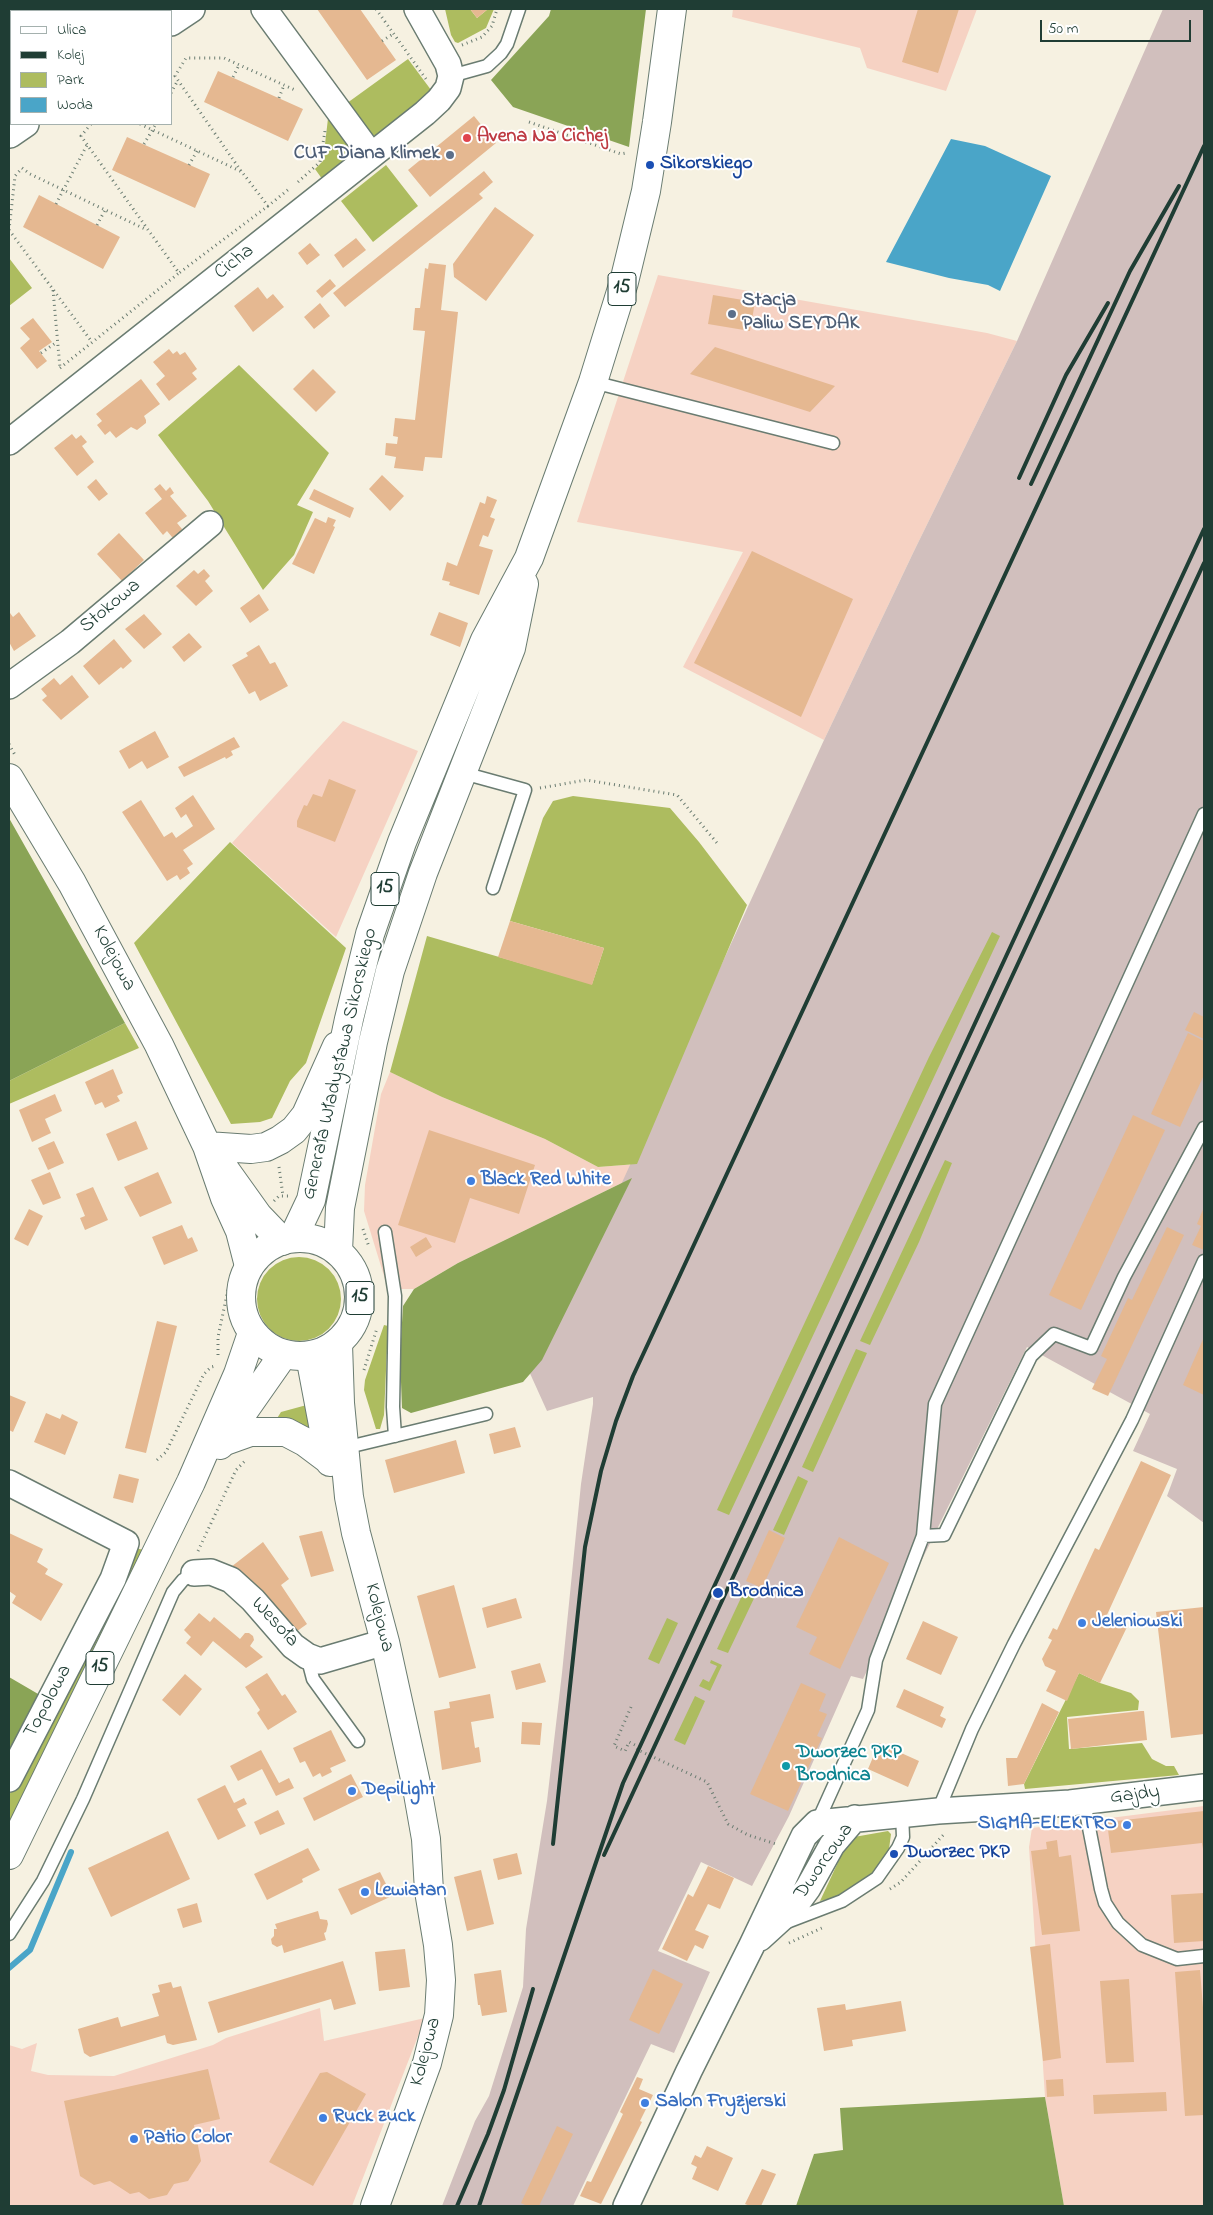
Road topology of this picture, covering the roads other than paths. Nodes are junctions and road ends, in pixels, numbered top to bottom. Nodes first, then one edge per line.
1 (192, 9) edge
2 (264, 9) edge
3 (417, 9) edge
4 (519, 9) edge
5 (672, 9) edge
6 (172, 22) edge
7 (440, 80) junction
8 (371, 156) junction
9 (593, 382) junction
10 (9, 442) edge
11 (833, 443) dead end
12 (210, 524) dead end
13 (529, 558) junction
14 (9, 686) edge
15 (463, 773) junction
16 (9, 778) edge
17 (1204, 814) edge
18 (493, 888) dead end
19 (349, 1019) junction
20 (1204, 1128) edge
21 (207, 1146) junction
22 (385, 1232) dead end
23 (287, 1239) junction
24 (338, 1251) junction
25 (1204, 1261) edge
26 (240, 1269) junction
27 (252, 1333) junction
28 (338, 1344) junction
29 (283, 1355) junction
30 (310, 1356) junction
31 (486, 1414) dead end
32 (395, 1436) junction
33 (222, 1442) junction
34 (337, 1454) junction
35 (191, 1482) junction
36 (9, 1483) edge
37 (923, 1536) junction
38 (194, 1573) joint
39 (376, 1644) junction
40 (307, 1656) junction
41 (358, 1741) dead end
42 (9, 1779) edge
43 (1204, 1788) edge
44 (1084, 1802) junction
45 (938, 1811) junction
46 (902, 1814) junction
47 (856, 1818) junction
48 (817, 1823) junction
49 (9, 1855) edge
50 (773, 1927) junction
51 (9, 1934) edge
52 (752, 1945) junction
53 (1204, 1956) edge
54 (375, 2206) edge
55 (626, 2206) edge

1 - 6 street
2 - 8 street
3 - 7 street
4 - 7 lane
5 - 9 main road, Generała Władysława Sikorskiego / 15
7 - 8 street, Cicha
8 - 10 street, Cicha
9 - 11 lane
9 - 13 main road, Generała Władysława Sikorskiego / 15
12 - 14 street, Stokowa
13 - 15 main road, Generała Władysława Sikorskiego / 15
13 - 19 main road, Generała Władysława Sikorskiego / 15
15 - 18 lane
15 - 24 main road, Generała Władysława Sikorskiego / 15
16 - 21 main road, Kolejowa
17 - 37 lane
19 - 21 main road
19 - 23 main road, Generała Władysława Sikorskiego / 15
20 - 37 lane
21 - 23 main road, Kolejowa
21 - 26 main road, Kolejowa
22 - 32 lane
23 - 24 main road, 15
23 - 26 main road, 15
24 - 28 main road, 15
25 - 45 lane
26 - 27 main road, 15
27 - 29 main road, 15
27 - 35 main road, 15
28 - 30 main road, 15
28 - 34 main road, Kolejowa
29 - 30 main road, 15
29 - 33 main road, 15
30 - 34 main road, Kolejowa
31 - 32 lane
32 - 34 lane
33 - 34 main road
33 - 35 main road, 15
34 - 39 main road, Kolejowa
35 - 49 main road, 15
36 - 42 street, Topolowa
37 - 48 lane
38 - 40 street, Wesoła
38 - 51 lane
39 - 40 street, Wesoła
39 - 54 main road, Kolejowa
40 - 41 lane
43 - 44 street, Gajdy
44 - 45 street, Gajdy
44 - 53 lane
45 - 46 street, Gajdy
46 - 47 street, Gajdy
46 - 50 lane
47 - 48 street, Dworcowa
47 - 50 street, Dworcowa
48 - 52 street, Dworcowa
50 - 52 street, Dworcowa
52 - 55 street, Dworcowa

